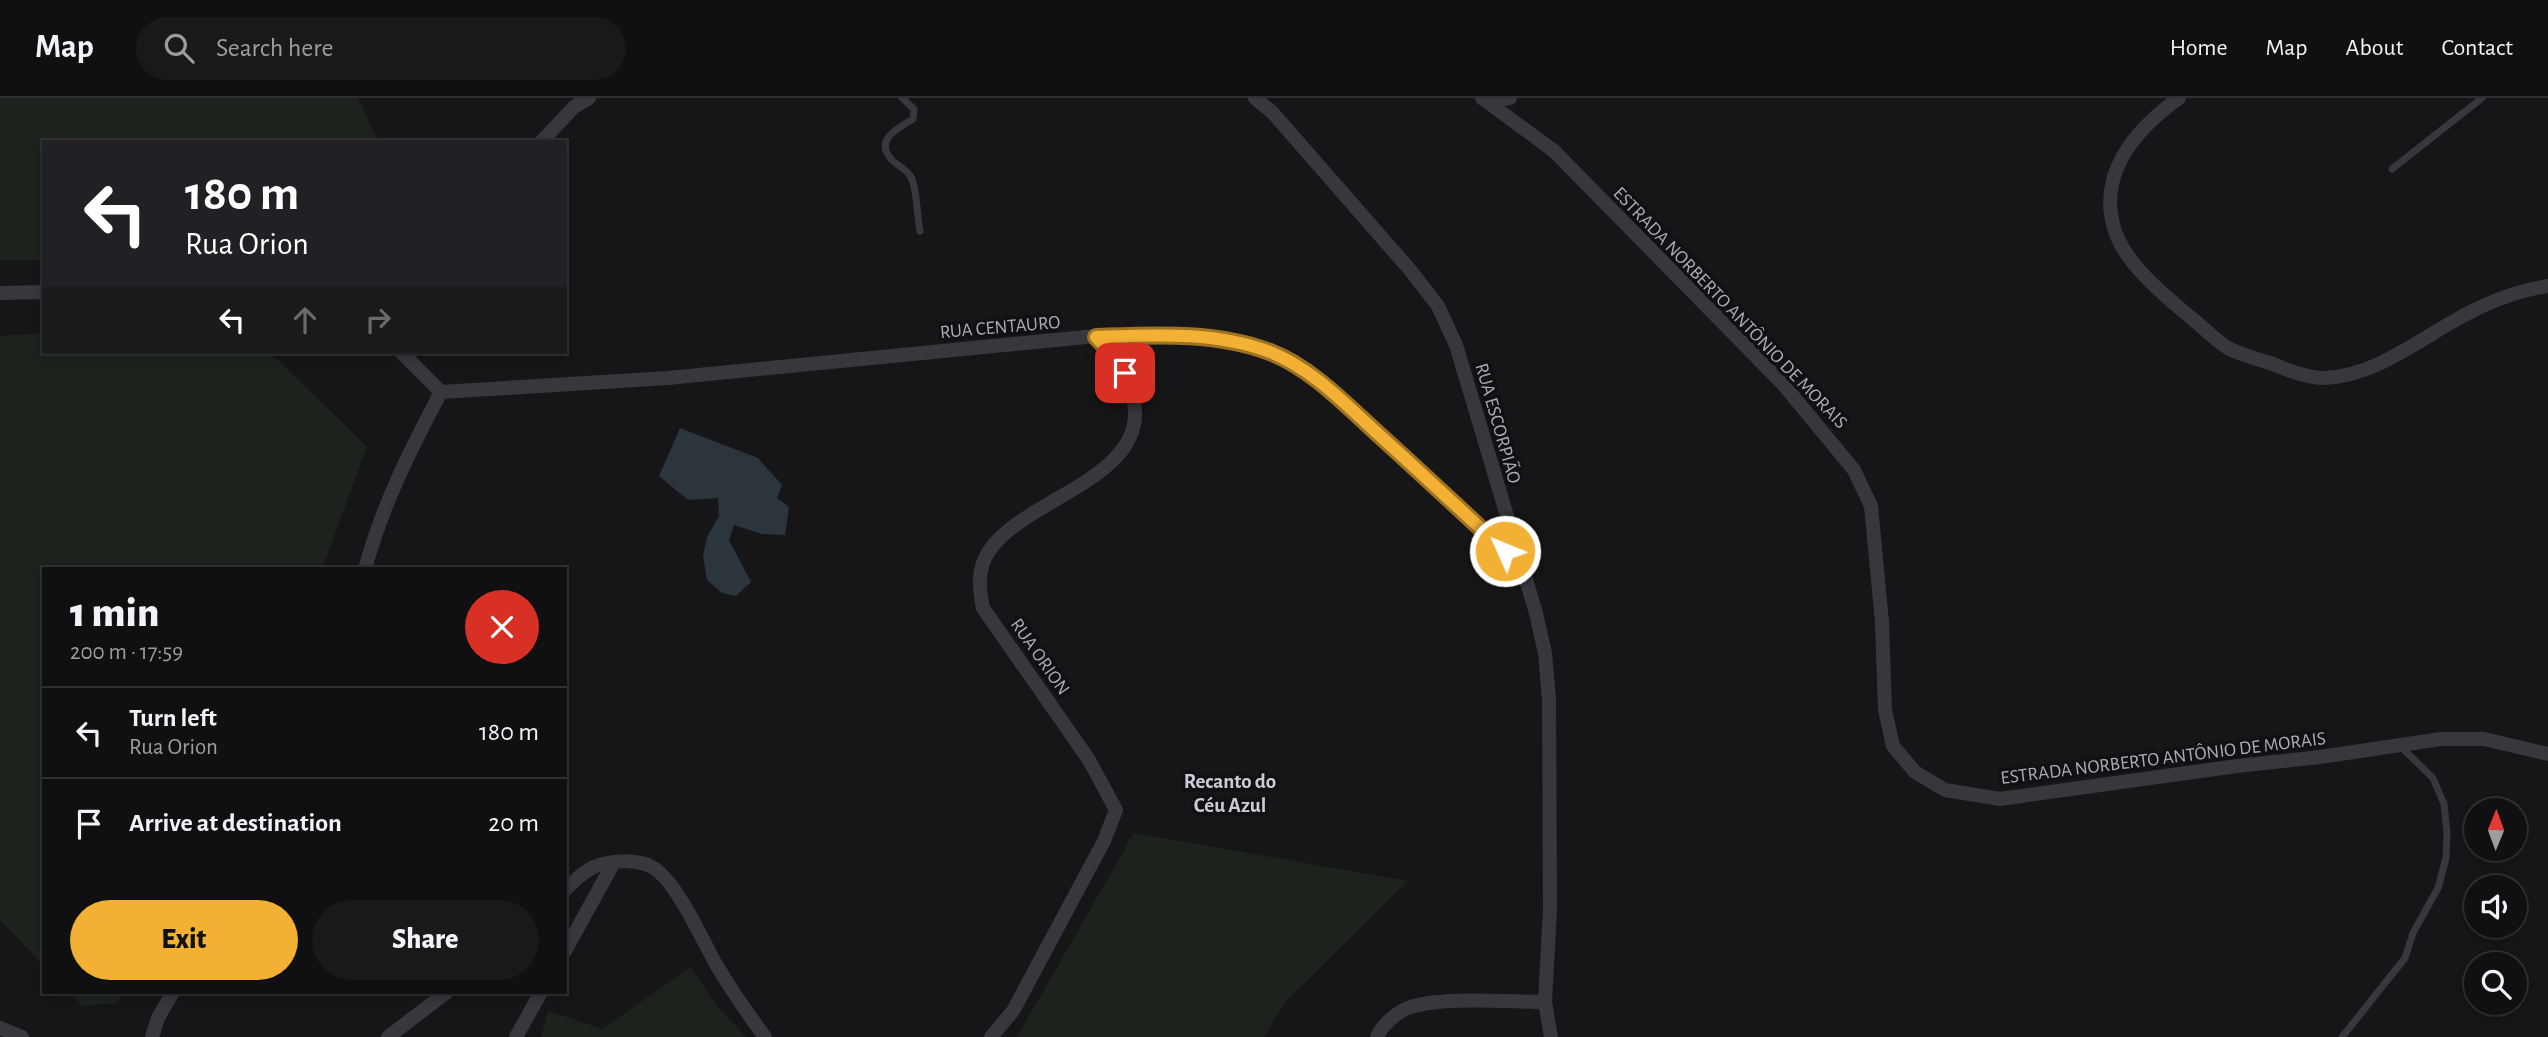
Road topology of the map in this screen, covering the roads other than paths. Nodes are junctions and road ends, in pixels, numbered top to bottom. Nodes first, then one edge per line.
1 (589, 98) edge
2 (902, 98) edge
3 (1255, 98) edge
4 (1510, 98) edge
5 (2179, 98) edge
6 (2482, 98) edge
7 (1487, 100) edge
8 (543, 140) edge
9 (2392, 169) dead end
10 (920, 231) dead end
11 (2548, 286) edge
12 (42, 292) edge
13 (0, 293) edge
14 (1096, 337) junction
15 (403, 354) edge
16 (441, 392) junction
17 (365, 567) edge
18 (1524, 570) junction
19 (2399, 744) junction
20 (2548, 754) edge
21 (614, 862) junction
22 (567, 888) edge
23 (567, 947) edge
24 (172, 994) edge
25 (444, 994) edge
26 (540, 994) edge
27 (1545, 1002) junction
28 (0, 1028) edge
29 (22, 1037) edge
30 (152, 1037) edge
31 (388, 1037) edge
32 (516, 1037) edge
33 (765, 1037) edge
34 (991, 1037) edge
35 (1377, 1037) edge
36 (1551, 1037) edge
37 (2342, 1037) edge

1 - 8 street
2 - 10 lane
3 - 18 street, RUA ESCORPIÃO
4 - 7 street
5 - 11 street
6 - 9 lane
7 - 19 street, ESTRADA NORBERTO ANTÔNIO DE MORAIS
12 - 13 street
14 - 16 street, RUA CENTAURO
14 - 18 street, RUA CENTAURO
14 - 34 street, RUA ORION
15 - 16 street
16 - 17 street
18 - 27 street, RUA ESCORPIÃO
19 - 20 street, ESTRADA NORBERTO ANTÔNIO DE MORAIS
19 - 37 lane
21 - 22 street
21 - 23 street
21 - 33 street
24 - 30 street
25 - 31 street
26 - 32 street
27 - 35 street
27 - 36 street, RUA ESCORPIÃO
28 - 29 street

